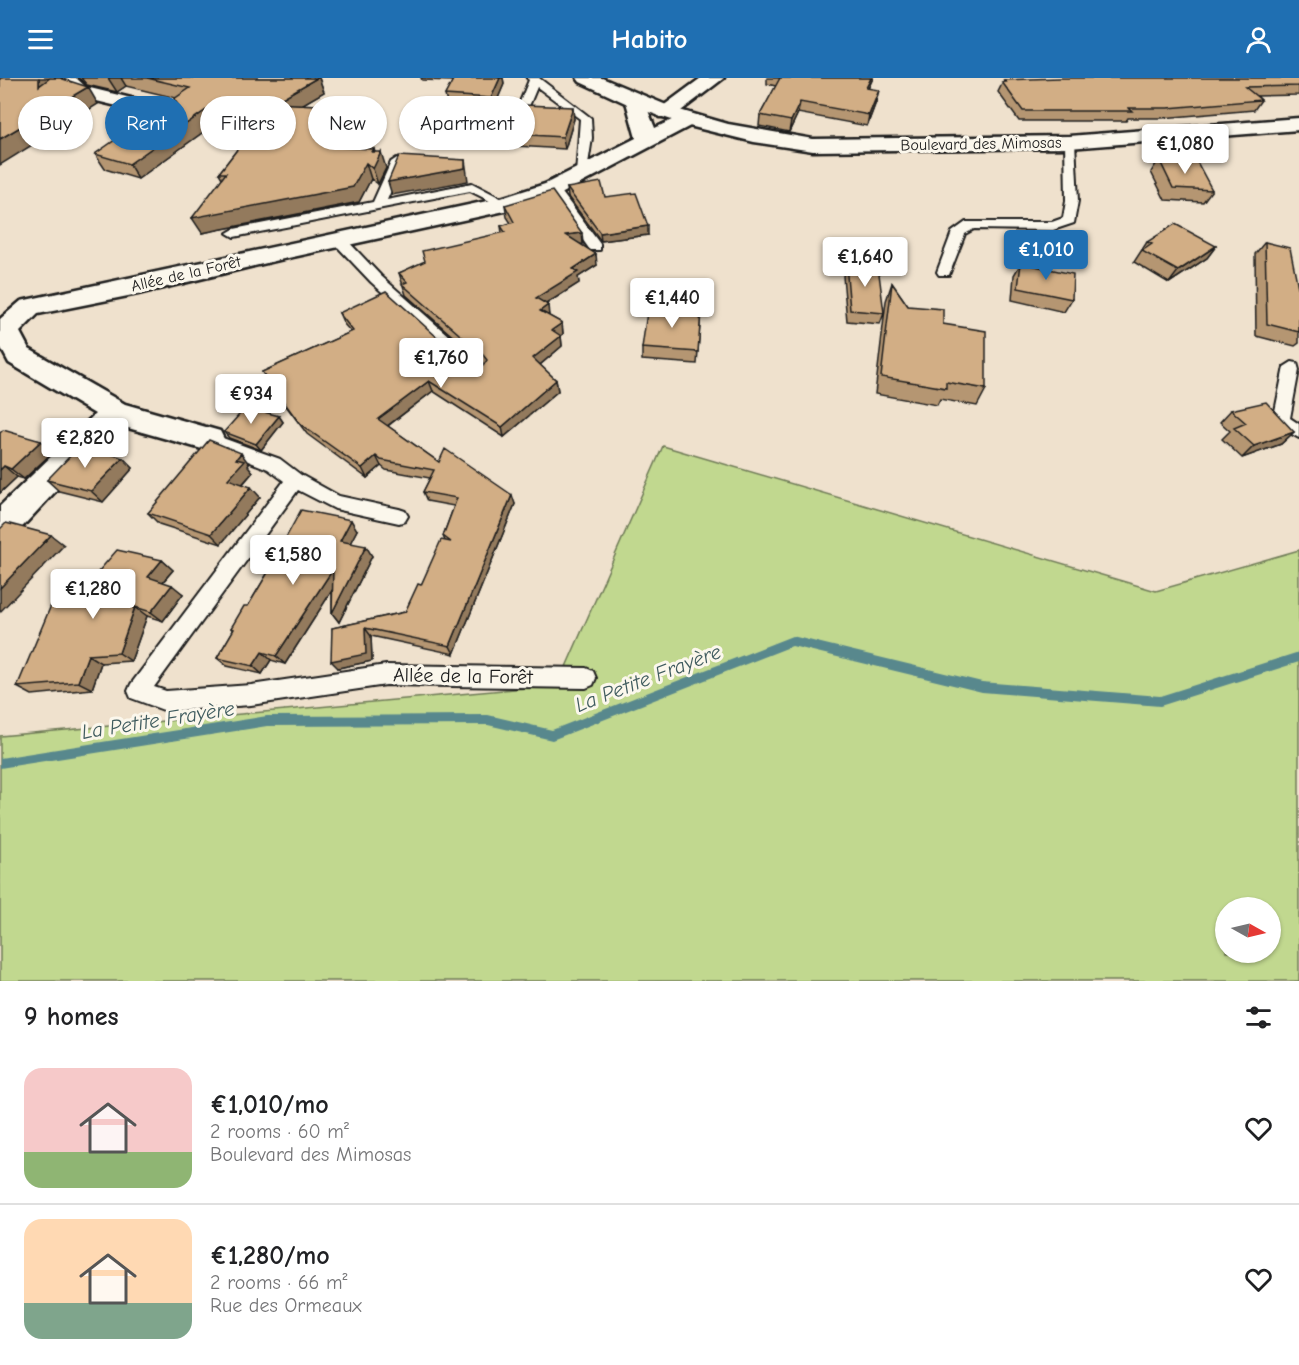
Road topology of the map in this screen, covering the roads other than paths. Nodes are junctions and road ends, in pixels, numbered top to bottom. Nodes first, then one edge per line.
1 (66, 78) edge
2 (587, 78) edge
3 (714, 78) edge
4 (533, 79) edge
5 (527, 96) edge
6 (105, 97) edge
7 (636, 102) junction
8 (666, 113) junction
9 (687, 120) junction
10 (1299, 124) edge
11 (647, 138) junction
12 (1069, 142) junction
13 (399, 157) edge
14 (582, 174) junction
15 (553, 189) junction
16 (506, 204) junction
17 (377, 207) junction
18 (234, 233) dead end
19 (339, 240) junction
20 (594, 247) dead end
21 (944, 272) dead end
22 (1292, 367) dead end
23 (479, 371) edge
24 (116, 414) junction
25 (1299, 432) edge
26 (209, 439) joint
27 (295, 480) junction
28 (399, 516) dead end
29 (0, 528) edge
30 (586, 678) dead end

1 - 6 street
2 - 7 street, Boulevard des Mimosas
3 - 8 street
4 - 5 lane
4 - 14 lane
7 - 8 street, Boulevard des Mimosas
7 - 11 street
8 - 9 street, Boulevard des Mimosas
9 - 11 street, Allée de la Forêt
9 - 12 street, Boulevard des Mimosas
10 - 12 street, Boulevard des Mimosas
11 - 14 street, Allée de la Forêt
12 - 21 lane
13 - 17 lane
14 - 15 street, Allée de la Forêt
15 - 16 street, Allée de la Forêt
15 - 20 lane
16 - 17 lane
16 - 19 street, Allée de la Forêt
17 - 18 lane
19 - 23 lane
19 - 24 street, Allée de la Forêt
22 - 25 lane
24 - 26 street, Allée de la Forêt
24 - 29 street
26 - 27 lane, Allée de la Forêt
27 - 28 lane, Allée de la Forêt
27 - 30 lane, Allée de la Forêt

